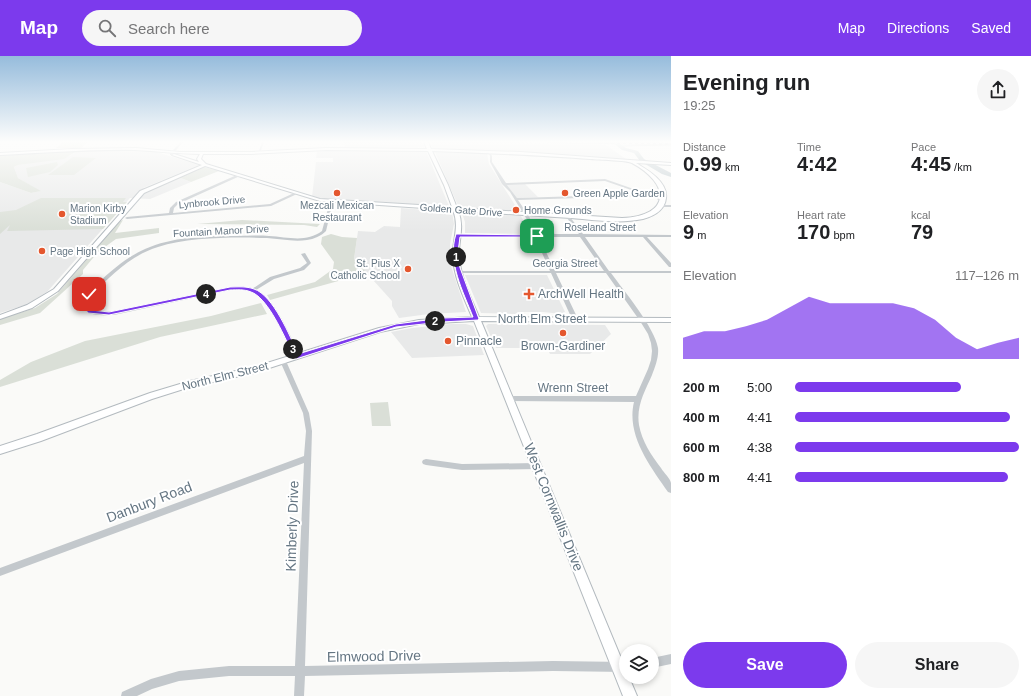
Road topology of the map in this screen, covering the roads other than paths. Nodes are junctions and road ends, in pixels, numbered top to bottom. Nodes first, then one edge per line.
1 (185, 172) edge
2 (228, 172) edge
3 (439, 172) edge
4 (497, 172) edge
5 (646, 172) edge
6 (238, 175) junction
7 (504, 184) junction
8 (295, 194) junction
9 (645, 194) junction
10 (516, 199) junction
11 (663, 200) junction
12 (330, 202) junction
13 (661, 206) junction
14 (671, 206) edge
15 (456, 210) junction
16 (171, 214) junction
17 (527, 215) junction
18 (127, 218) dead end
19 (569, 218) junction
20 (458, 235) junction
21 (537, 236) junction
22 (582, 236) junction
23 (644, 236) junction
24 (671, 236) edge
25 (303, 254) dead end
26 (671, 266) edge
27 (459, 272) junction
28 (553, 272) junction
29 (608, 272) junction
30 (671, 272) edge
31 (253, 290) junction
32 (0, 317) edge
33 (476, 319) junction
34 (575, 319) junction
35 (642, 320) junction
36 (671, 320) edge
37 (296, 357) junction
38 (282, 361) junction
39 (510, 399) junction
40 (637, 399) junction
41 (0, 450) edge
42 (308, 458) junction
43 (426, 462) dead end
44 (537, 466) junction
45 (671, 489) edge
46 (0, 572) edge
47 (619, 659) edge
48 (671, 659) edge
49 (659, 662) edge
50 (619, 668) edge
51 (300, 671) junction
52 (627, 684) edge
53 (126, 696) edge
54 (299, 696) edge
55 (630, 696) edge

1 - 32 main road
2 - 6 main road, Golden Gate Drive
3 - 15 main road, West Cornwallis Drive
4 - 7 street
5 - 11 main road
6 - 8 main road, Golden Gate Drive
6 - 16 street
7 - 9 street
7 - 10 street
8 - 12 main road, Golden Gate Drive
8 - 16 street, Lynbrook Drive
9 - 10 street
9 - 11 street
10 - 17 street
11 - 13 main road
12 - 15 main road, Golden Gate Drive
12 - 31 street, Fountain Manor Drive
13 - 14 street
13 - 19 main road, Golden Gate Drive
15 - 17 main road, Golden Gate Drive
15 - 20 main road, West Cornwallis Drive
16 - 18 street, Lynbrook Drive
17 - 19 main road, Golden Gate Drive
17 - 21 street
19 - 22 street
20 - 21 street, Roseland Street
20 - 27 main road, West Cornwallis Drive
21 - 22 street, Roseland Street
21 - 28 street
22 - 23 street, Roseland Street
22 - 29 street
23 - 24 street, Roseland Street
23 - 26 street
25 - 31 street
27 - 28 street, Georgia Street
27 - 33 main road, West Cornwallis Drive
28 - 29 street, Georgia Street
28 - 34 street
29 - 30 street, Georgia Street
29 - 35 street
31 - 37 street
33 - 34 main road, North Elm Street
33 - 37 main road, North Elm Street
33 - 39 main road, West Cornwallis Drive
34 - 35 main road, North Elm Street
35 - 36 main road, North Elm Street
35 - 40 street
37 - 38 main road, North Elm Street
38 - 41 main road, North Elm Street
38 - 42 street, Kimberly Drive
39 - 40 street, Wrenn Street
39 - 44 main road, West Cornwallis Drive
40 - 45 street
42 - 46 street, Danbury Road
42 - 51 street, Kimberly Drive
43 - 44 street
44 - 47 main road, West Cornwallis Drive
48 - 49 street
50 - 51 street, Elmwood Drive
51 - 53 street, Elmwood Drive
51 - 54 street, Kimberly Drive
52 - 55 main road, West Cornwallis Drive

